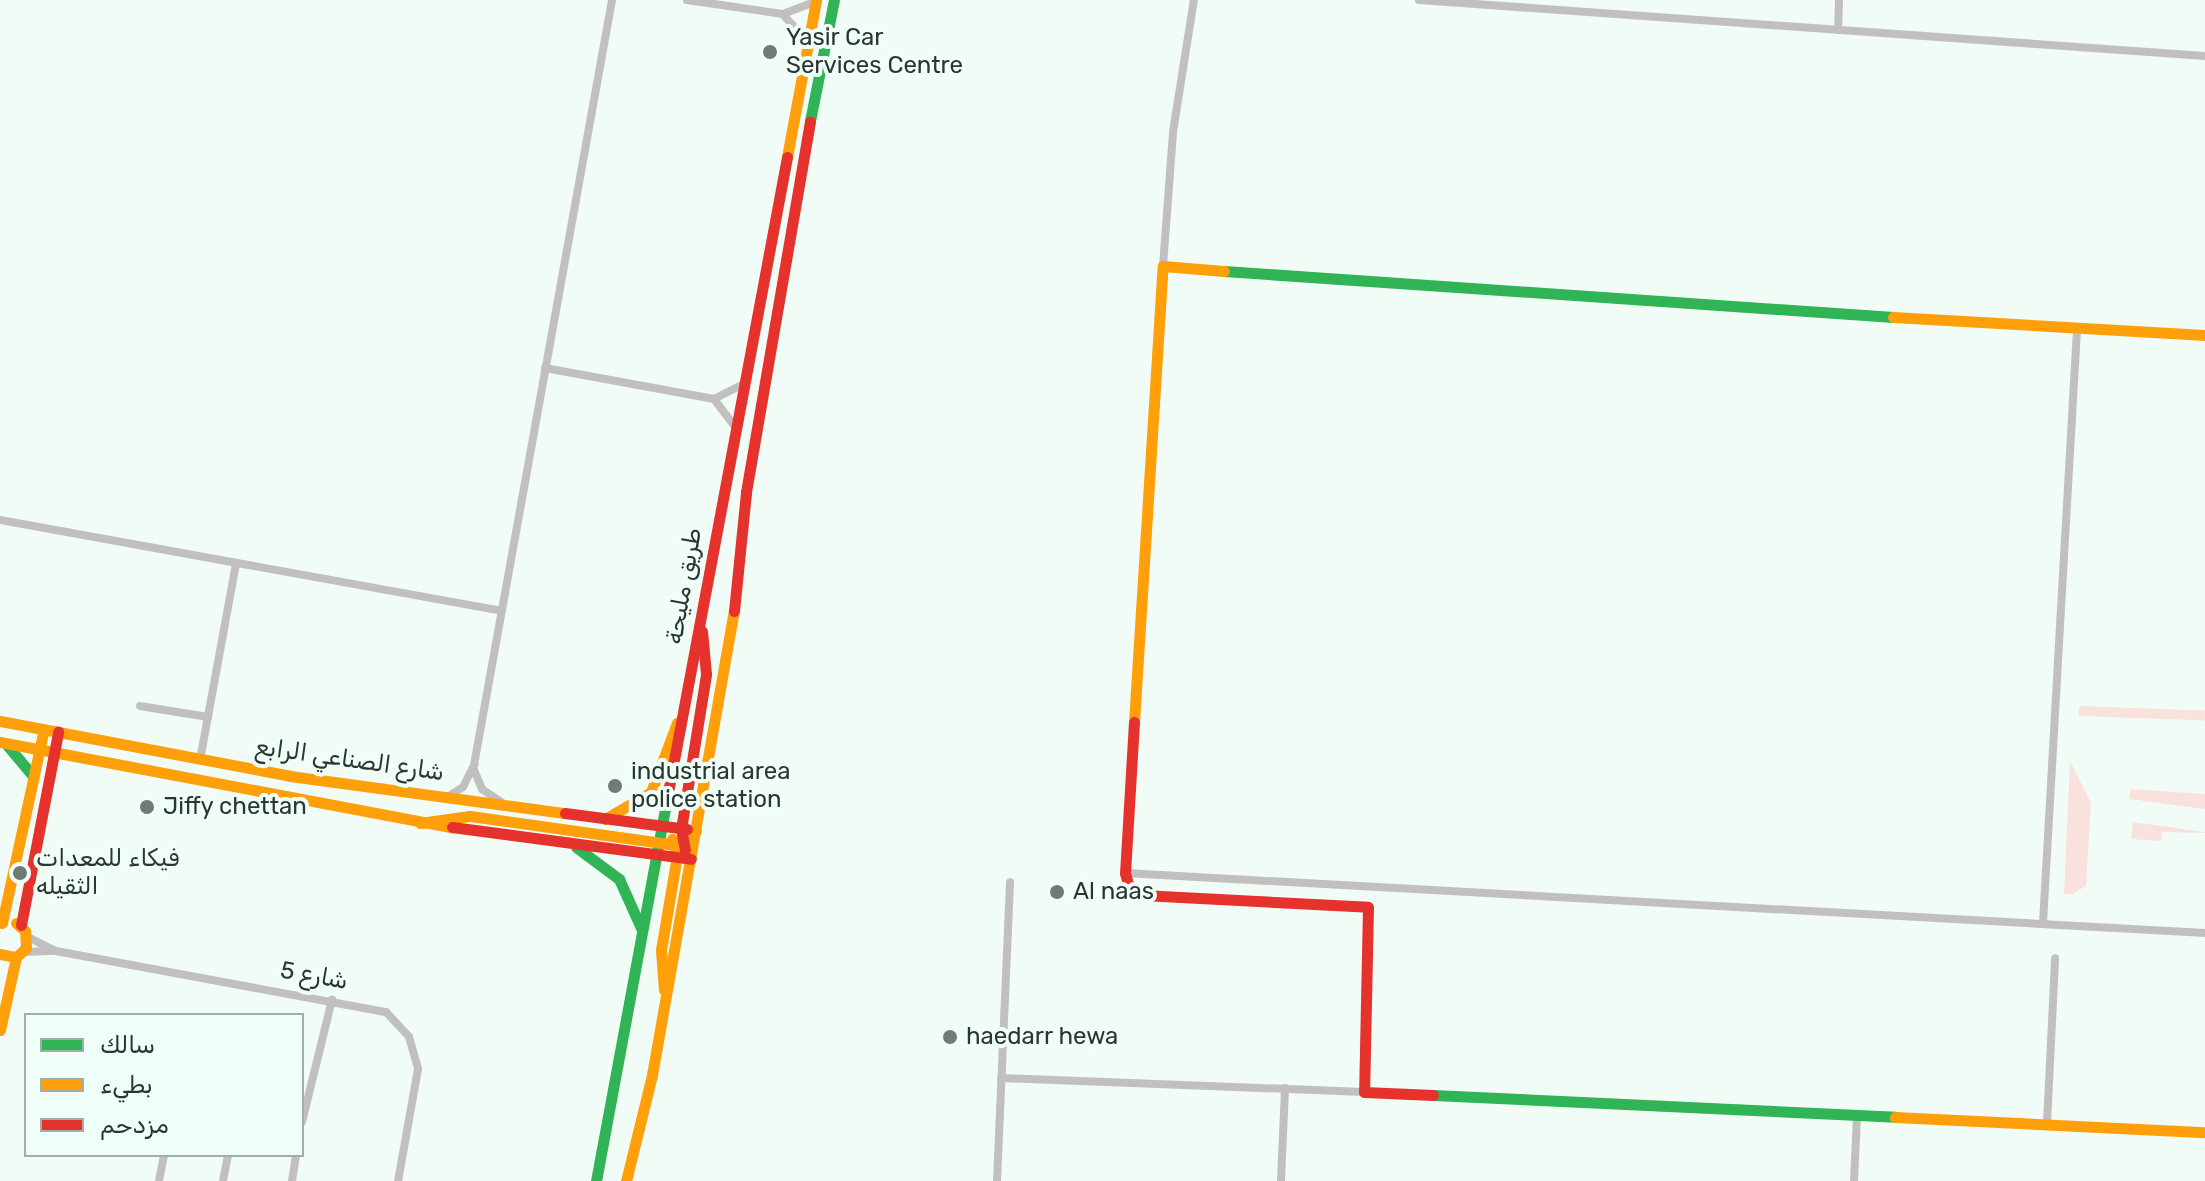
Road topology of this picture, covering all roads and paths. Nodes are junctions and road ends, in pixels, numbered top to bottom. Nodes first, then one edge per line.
1 (612, 0) edge
2 (687, 0) edge
3 (816, 0) edge
4 (834, 0) edge
5 (1194, 0) edge
6 (1419, 0) edge
7 (1839, 0) edge
8 (1470, 2) edge
9 (783, 14) junction
10 (1838, 30) junction
11 (809, 42) junction
12 (2205, 56) edge
13 (1163, 266) junction
14 (2077, 329) junction
15 (2205, 335) edge
16 (545, 368) junction
17 (743, 384) junction
18 (714, 399) junction
19 (735, 429) junction
20 (0, 520) edge
21 (236, 563) junction
22 (502, 611) junction
23 (701, 622) junction
24 (140, 706) dead end
25 (208, 717) junction
26 (682, 718) junction
27 (0, 721) edge
28 (44, 729) junction
29 (58, 732) junction
30 (1, 742) edge
31 (39, 750) junction
32 (52, 753) junction
33 (200, 760) junction
34 (474, 765) junction
35 (33, 776) junction
36 (449, 796) junction
37 (503, 803) junction
38 (605, 819) junction
39 (420, 823) junction
40 (663, 827) junction
41 (681, 829) junction
42 (696, 831) junction
43 (660, 843) junction
44 (576, 847) junction
45 (681, 847) junction
46 (658, 857) junction
47 (1125, 873) junction
48 (1010, 882) dead end
49 (2043, 923) junction
50 (1, 924) edge
51 (21, 925) junction
52 (2205, 933) edge
53 (642, 936) junction
54 (28, 937) junction
55 (56, 951) junction
56 (0, 954) edge
57 (19, 955) junction
58 (2055, 958) dead end
59 (665, 994) junction
60 (332, 1000) junction
61 (0, 1030) edge
62 (304, 1065) edge
63 (313, 1067) junction
64 (1001, 1078) junction
65 (1285, 1088) junction
66 (1364, 1092) junction
67 (304, 1112) edge
68 (1857, 1114) junction
69 (2047, 1124) junction
70 (2205, 1132) edge
71 (164, 1157) edge
72 (228, 1157) edge
73 (296, 1157) edge
74 (596, 1180) edge
75 (159, 1181) edge
76 (223, 1181) edge
77 (292, 1181) edge
78 (398, 1181) edge
79 (626, 1181) edge
80 (997, 1181) edge
81 (1281, 1181) edge
82 (1854, 1181) edge

1 - 16 street
2 - 9 street
3 - 9 street
3 - 11 main road, طريق مليحة
4 - 42 main road, طريق مليحة
5 - 13 street
6 - 8 street
7 - 10 street
8 - 10 street
9 - 11 street
10 - 12 street
11 - 17 main road, طريق مليحة
13 - 14 main road
13 - 47 main road
14 - 15 main road
14 - 49 street
16 - 18 street
16 - 22 street
17 - 18 street
17 - 19 main road, طريق مليحة
18 - 19 street
19 - 23 main road, طريق مليحة
20 - 21 street
21 - 22 street
21 - 25 street
22 - 34 street
23 - 26 main road, طريق مليحة
23 - 41 main road
24 - 25 street
25 - 33 street
26 - 38 main road
26 - 40 main road, طريق مليحة
27 - 28 main road, شارع الصناعي الرابع
28 - 29 main road, شارع الصناعي الرابع
28 - 31 main road
29 - 32 main road
29 - 33 main road, شارع الصناعي الرابع
30 - 31 main road, شارع الصناعي الرابع
30 - 35 main road
31 - 32 main road, شارع الصناعي الرابع
31 - 35 main road
32 - 39 main road, شارع الصناعي الرابع
32 - 51 main road
33 - 36 main road, شارع الصناعي الرابع
34 - 36 street
34 - 37 street
35 - 50 main road
36 - 37 main road, شارع الصناعي الرابع
37 - 38 main road, شارع الصناعي الرابع
38 - 40 main road, شارع الصناعي الرابع
39 - 43 main road
39 - 44 main road, شارع الصناعي الرابع
40 - 41 main road, شارع الصناعي الرابع
40 - 43 main road, طريق مليحة
40 - 45 main road
41 - 42 main road, شارع الصناعي الرابع
41 - 45 main road
42 - 45 main road, طريق مليحة
43 - 45 main road
43 - 46 main road, طريق مليحة
44 - 46 main road, شارع الصناعي الرابع
44 - 53 main road
45 - 46 main road
45 - 59 main road
45 - 59 main road, طريق مليحة
46 - 53 main road, طريق مليحة
47 - 49 street
47 - 66 main road
48 - 64 street
49 - 52 street
50 - 51 main road
51 - 54 main road
53 - 74 main road, طريق مليحة
54 - 55 street, شارع 5
54 - 57 main road
55 - 57 street, شارع 5
55 - 60 street, شارع 5
56 - 57 main road
57 - 61 main road
58 - 69 street
59 - 79 main road, طريق مليحة
60 - 63 street
60 - 78 street, شارع 5
62 - 63 street
63 - 67 street
64 - 65 street
64 - 80 street
65 - 66 street
65 - 81 street
66 - 68 main road
68 - 69 main road
68 - 82 street
69 - 70 main road
71 - 75 street
72 - 76 street
73 - 77 street

